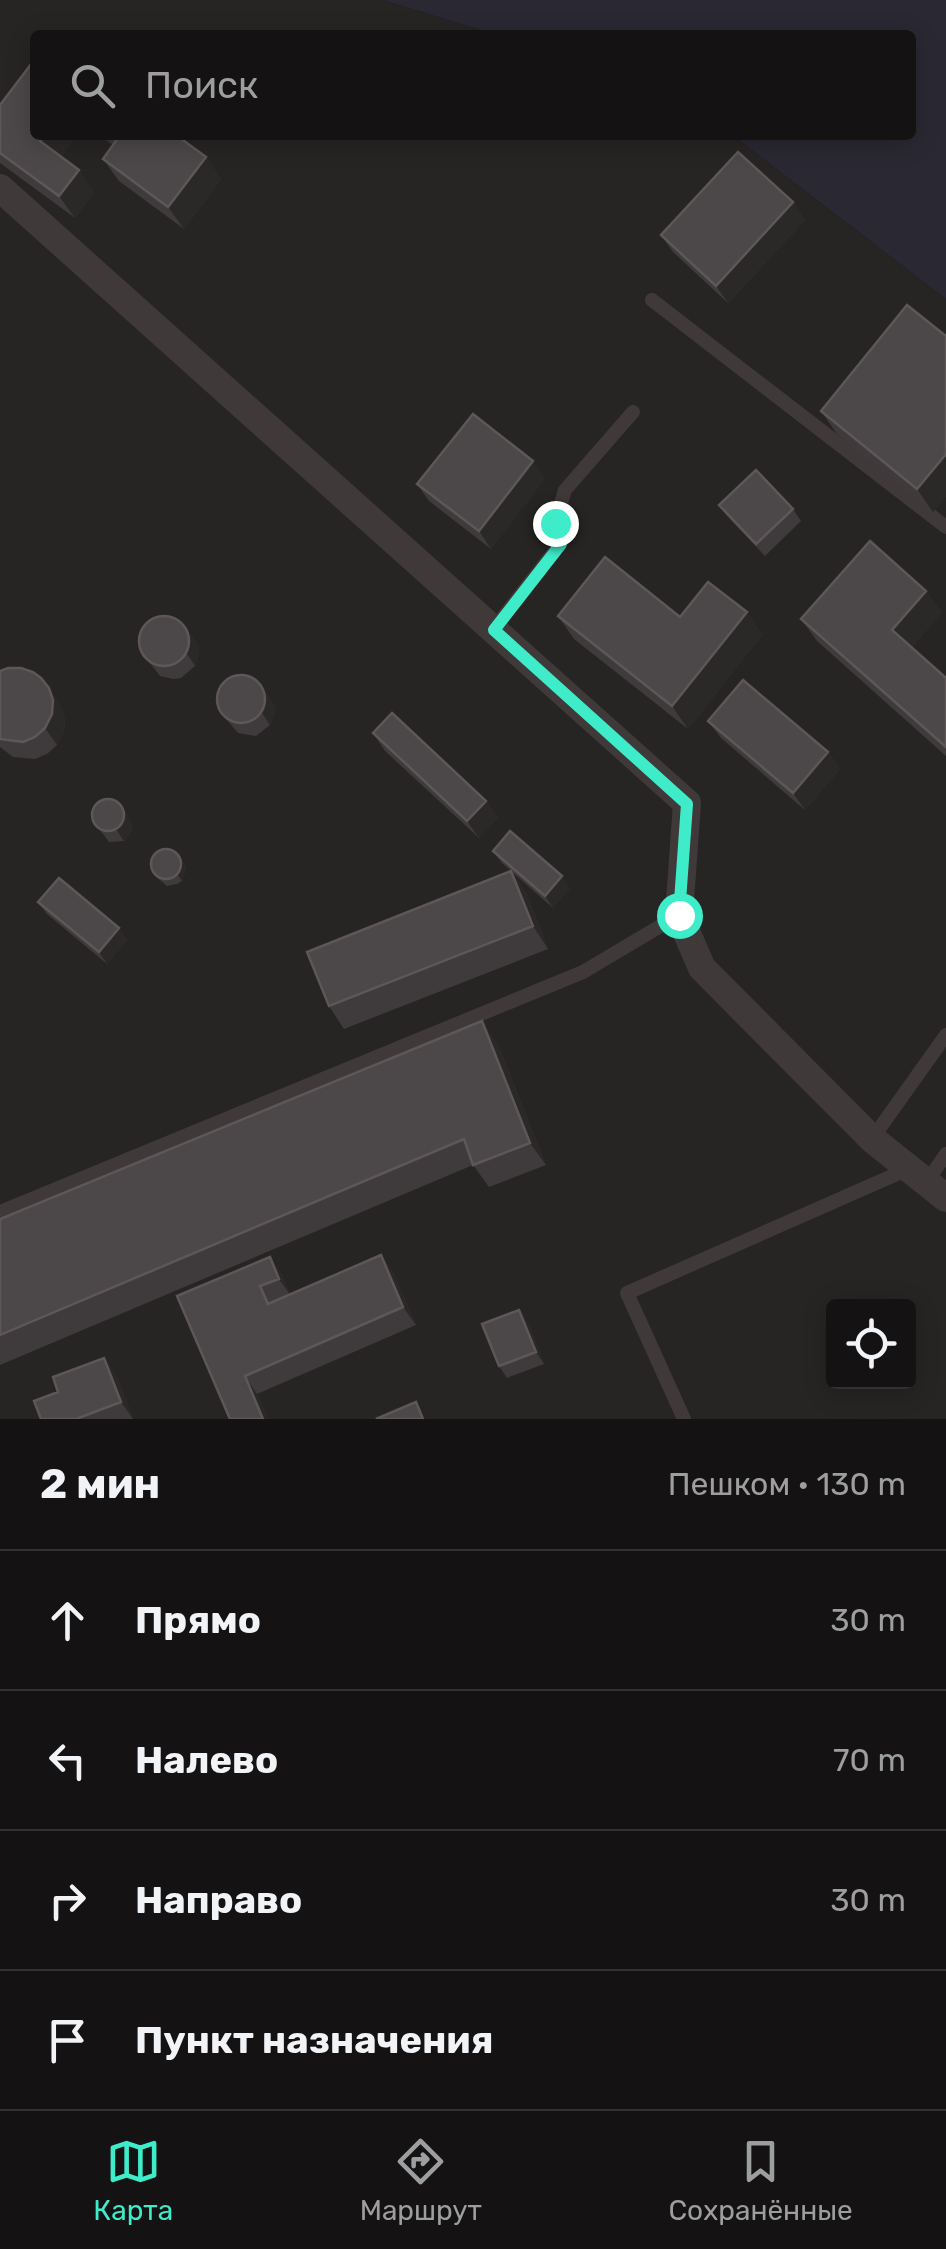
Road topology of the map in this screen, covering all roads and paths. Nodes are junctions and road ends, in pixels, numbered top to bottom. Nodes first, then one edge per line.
1 (0, 188) edge
2 (652, 300) dead end
3 (634, 412) dead end
4 (946, 528) edge
5 (494, 630) junction
6 (679, 915) junction
7 (946, 1035) edge
8 (872, 1139) junction
9 (946, 1154) edge
10 (927, 1183) edge
11 (0, 1212) edge
12 (684, 1419) edge

1 - 5 street
2 - 4 lane
3 - 5 lane
5 - 6 street
6 - 8 street
6 - 11 lane
7 - 8 lane
8 - 10 street
9 - 10 lane
10 - 12 lane

